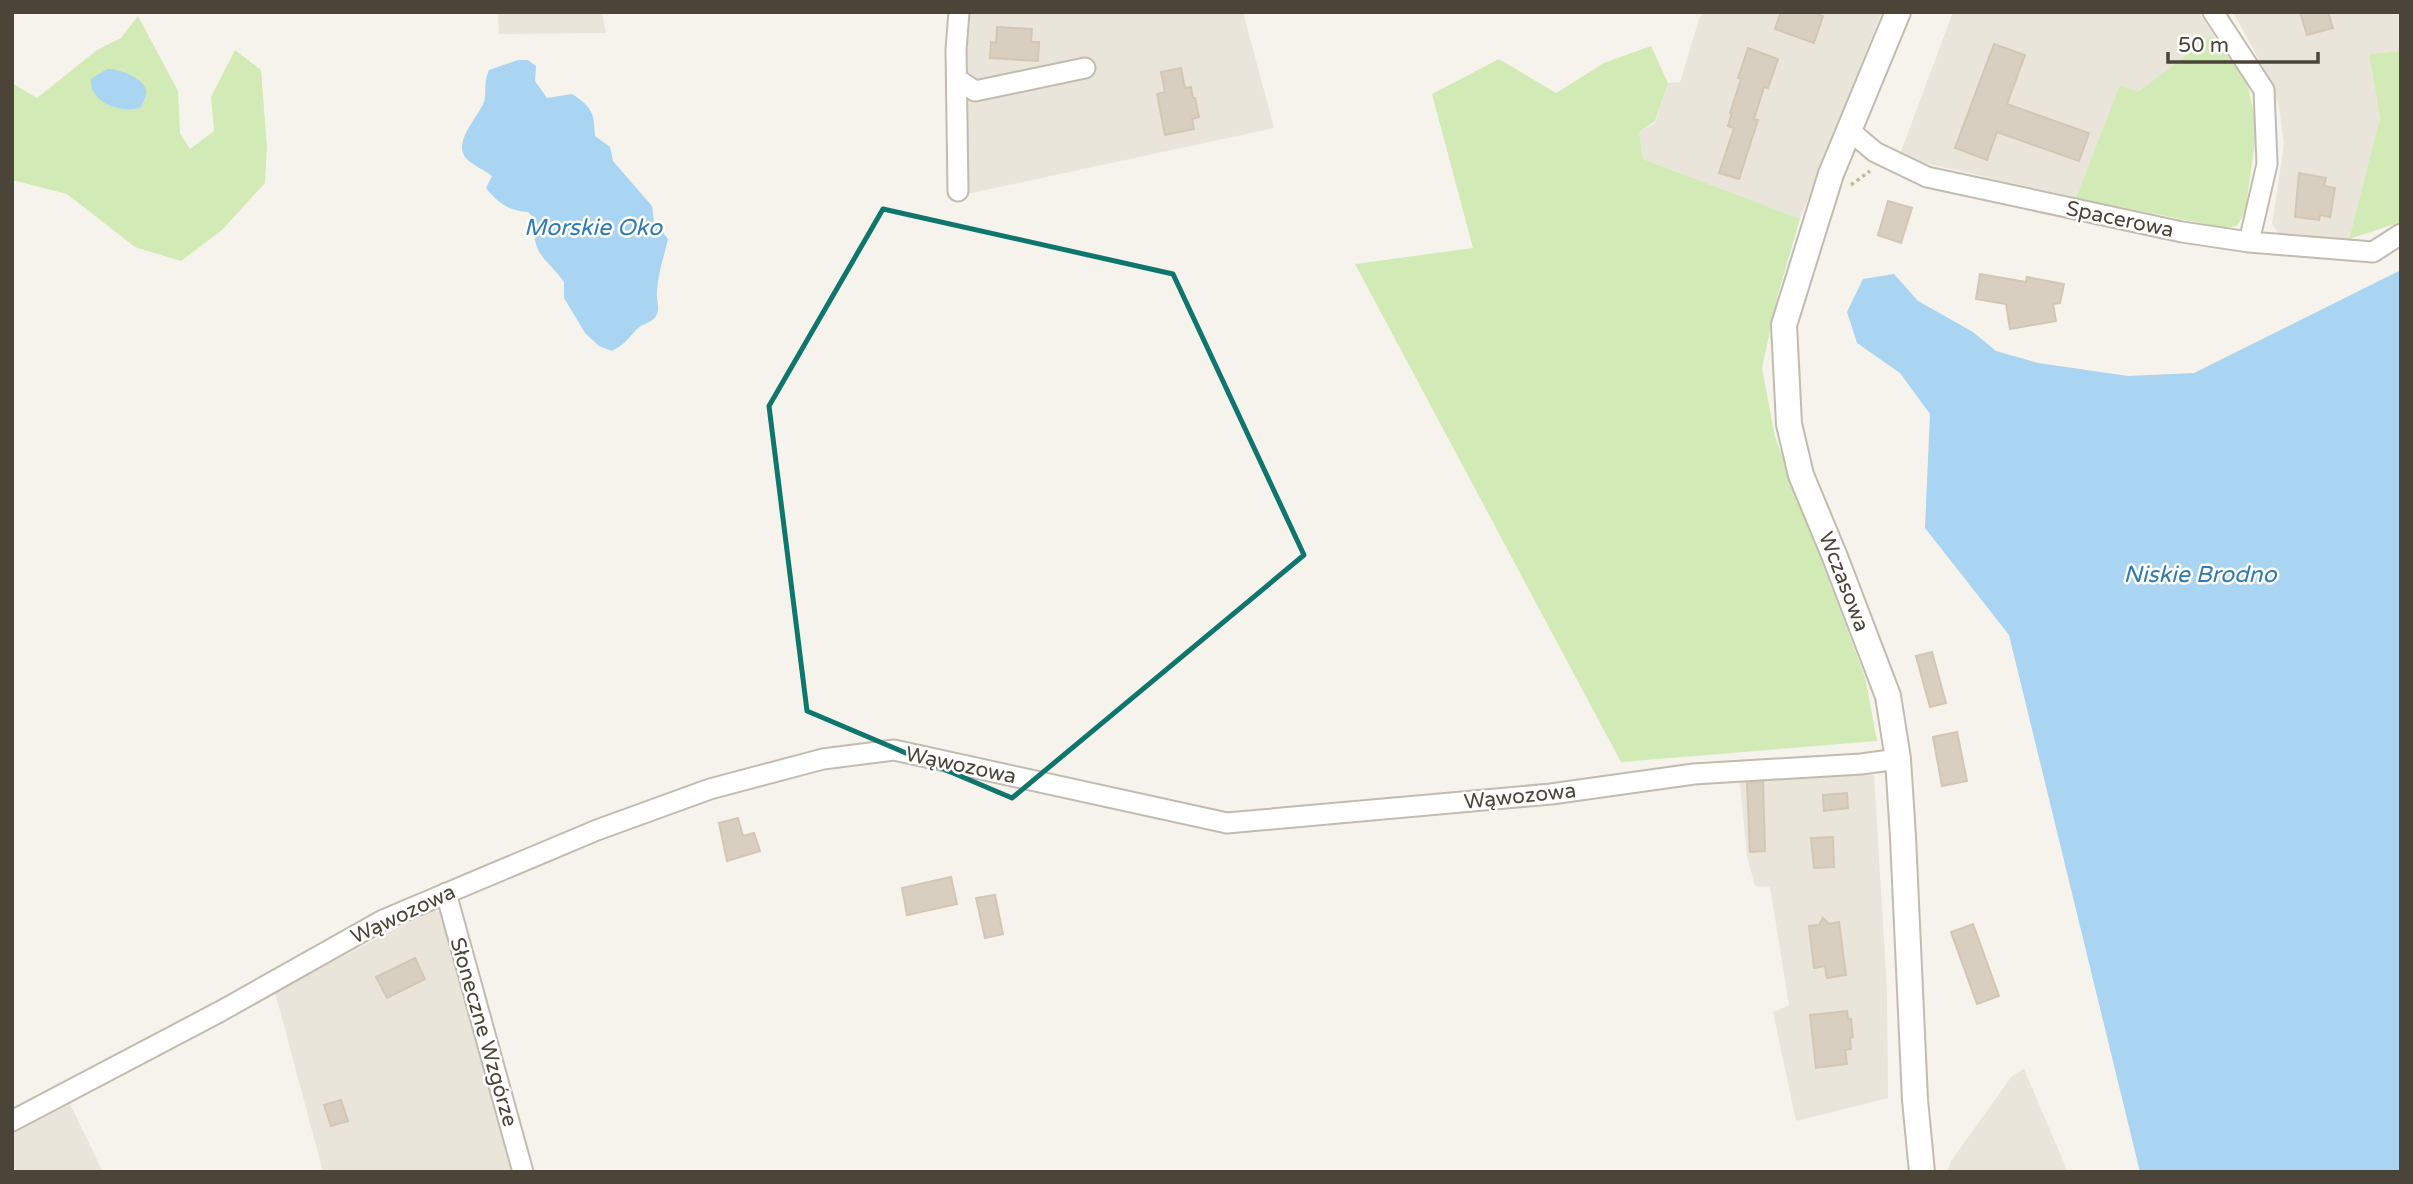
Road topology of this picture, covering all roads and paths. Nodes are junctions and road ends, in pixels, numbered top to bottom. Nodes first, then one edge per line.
1 (959, 12) edge
2 (1898, 12) edge
3 (2213, 12) edge
4 (1085, 68) dead end
5 (957, 79) junction
6 (1849, 130) junction
7 (958, 191) dead end
8 (2401, 234) edge
9 (2249, 242) junction
10 (1898, 759) junction
11 (446, 893) junction
12 (12, 1121) edge
13 (523, 1172) edge
14 (1922, 1172) edge

1 - 5 street
2 - 6 street, Wczasowa
3 - 9 street
4 - 5 street
5 - 7 street
6 - 9 street, Spacerowa
6 - 10 street, Wczasowa
8 - 9 street, Spacerowa
10 - 11 street, Wąwozowa
10 - 14 street, Wczasowa
11 - 12 street, Wąwozowa
11 - 13 street, Słoneczne Wzgórze

